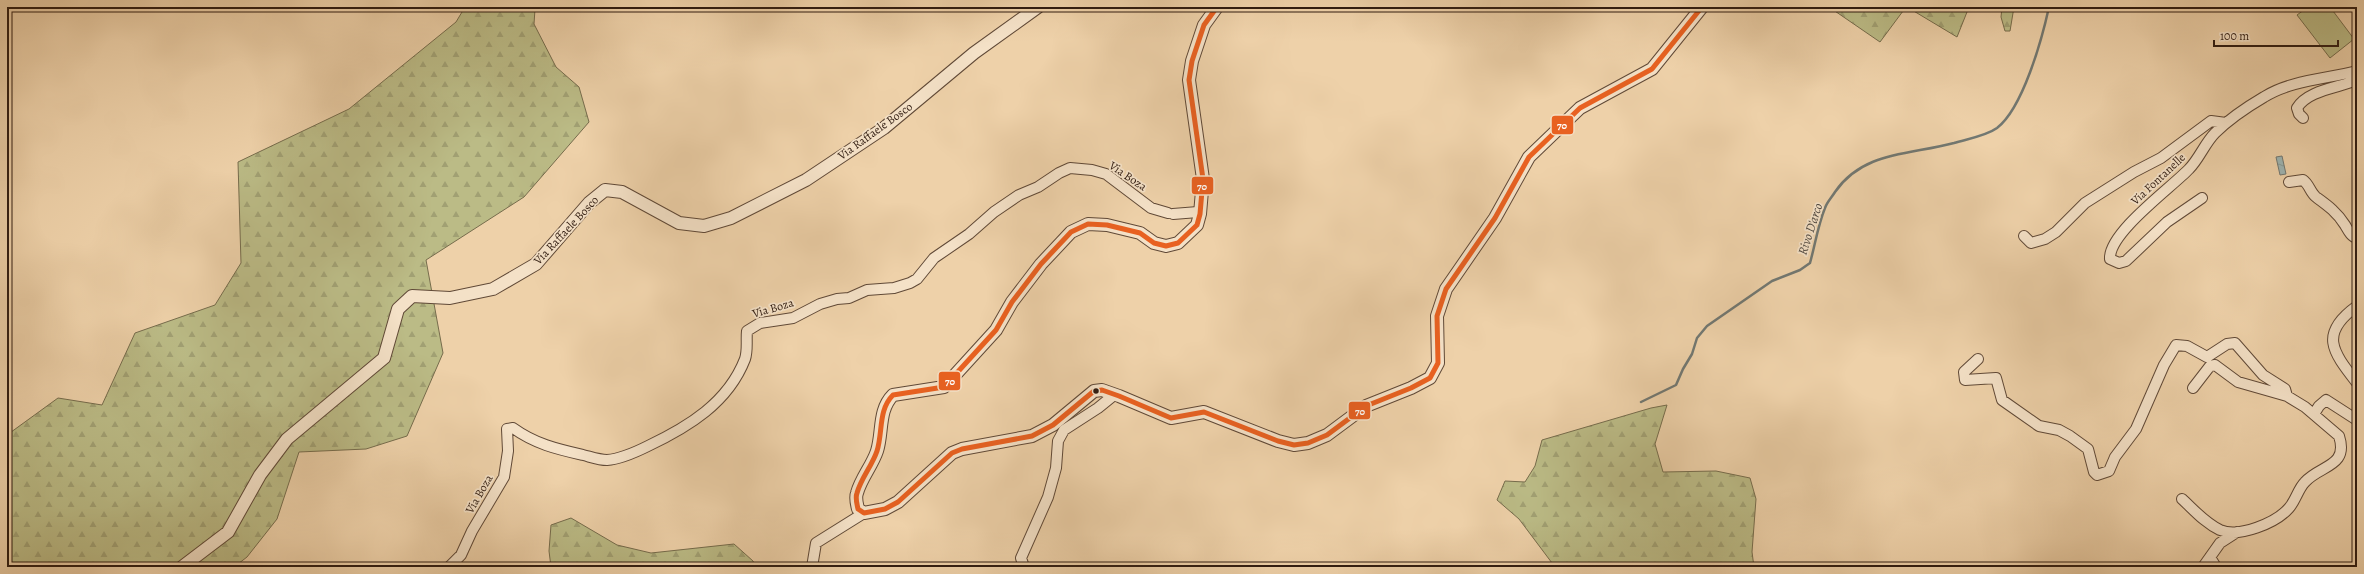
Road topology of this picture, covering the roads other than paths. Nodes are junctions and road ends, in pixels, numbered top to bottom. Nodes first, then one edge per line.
1 (1038, 7) edge
2 (1217, 7) edge
3 (1702, 7) edge
4 (2357, 72) edge
5 (2357, 80) edge
6 (2303, 118) dead end
7 (2226, 123) junction
8 (2290, 182) dead end
9 (2202, 198) dead end
10 (1200, 214) junction
11 (2024, 236) dead end
12 (2357, 238) edge
13 (2357, 306) edge
14 (1978, 359) dead end
15 (2357, 382) edge
16 (2194, 388) dead end
17 (1114, 394) junction
18 (2287, 396) junction
19 (2314, 414) junction
20 (2357, 420) edge
21 (2182, 499) dead end
22 (864, 513) junction
23 (2239, 531) junction
24 (2210, 557) junction
25 (182, 567) edge
26 (449, 567) edge
27 (812, 567) edge
28 (1024, 567) edge
29 (2203, 567) edge
30 (2216, 567) edge

1 - 25 street, Via Raffaele Bosco
2 - 10 street
3 - 17 street
4 - 7 street, Via Fontanelle
5 - 6 street
7 - 9 street, Via Fontanelle
7 - 11 street
8 - 12 street
10 - 22 street
10 - 26 street, Via Boza
13 - 15 street
14 - 18 street
16 - 18 street
17 - 22 street
17 - 28 street
18 - 19 street
19 - 20 street
19 - 23 street
21 - 23 street
22 - 27 street
23 - 24 street
24 - 29 street
24 - 30 street

